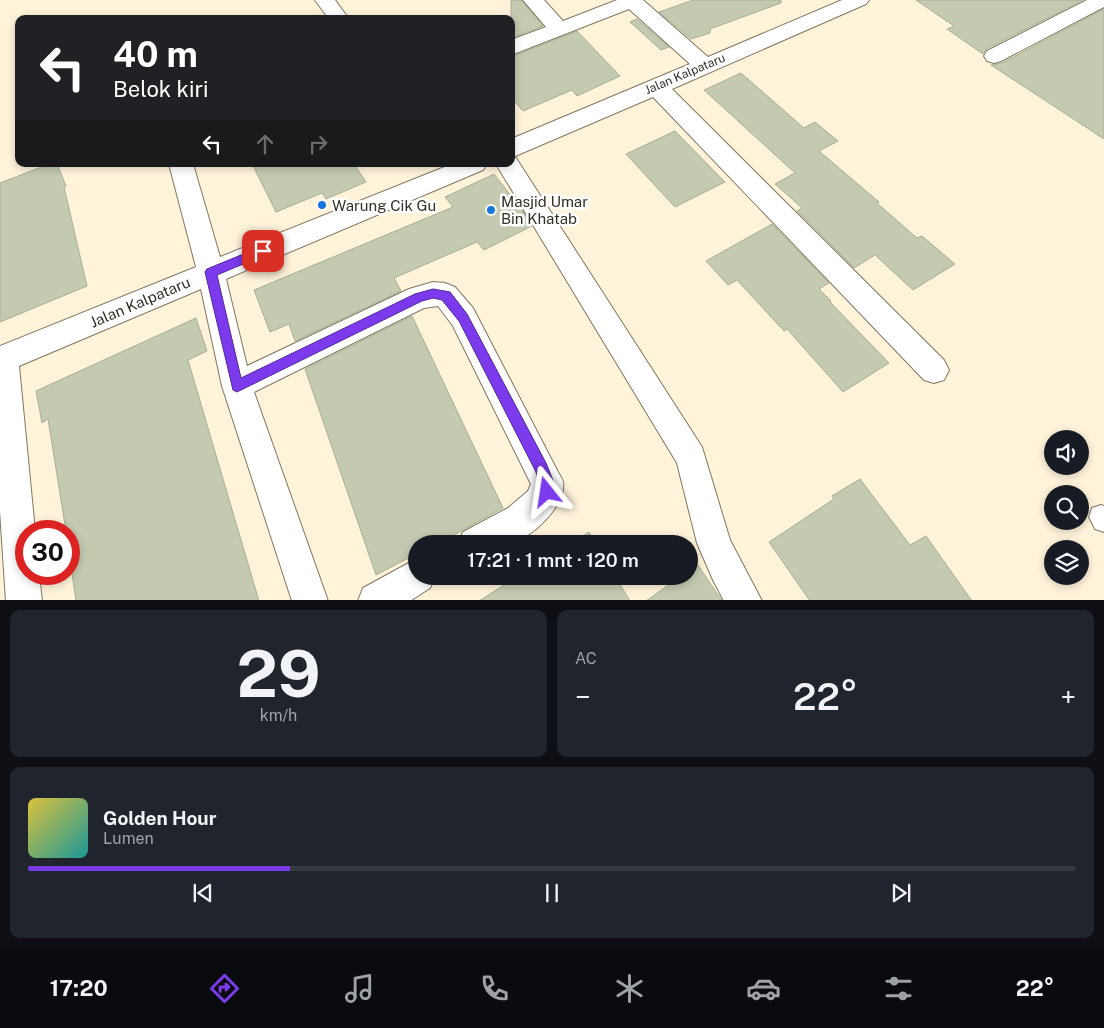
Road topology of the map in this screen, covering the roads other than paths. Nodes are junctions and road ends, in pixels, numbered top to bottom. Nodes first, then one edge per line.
1 (325, 0) edge
2 (533, 0) edge
3 (631, 0) edge
4 (812, 0) edge
5 (859, 0) edge
6 (1102, 0) edge
7 (830, 13) junction
8 (336, 15) edge
9 (559, 29) junction
10 (515, 46) edge
11 (994, 56) dead end
12 (705, 66) junction
13 (656, 86) junction
14 (515, 147) edge
15 (182, 167) edge
16 (457, 167) edge
17 (510, 167) edge
18 (211, 272) junction
19 (2, 359) edge
20 (934, 370) dead end
21 (237, 386) junction
22 (490, 535) edge
23 (408, 582) edge
24 (24, 600) edge
25 (310, 600) edge
26 (376, 600) edge
27 (744, 600) edge

1 - 8 street
2 - 9 street
3 - 9 street
3 - 12 street
4 - 7 street
5 - 7 street, Jalan Kalpataru
6 - 11 street
7 - 12 street, Jalan Kalpataru
9 - 10 street
12 - 13 street, Jalan Kalpataru
13 - 14 street, Jalan Kalpataru
13 - 20 street
15 - 18 street
16 - 18 street, Jalan Kalpataru
17 - 27 street
18 - 19 street, Jalan Kalpataru
18 - 21 street
19 - 24 street
21 - 22 street
21 - 25 street
23 - 26 street

